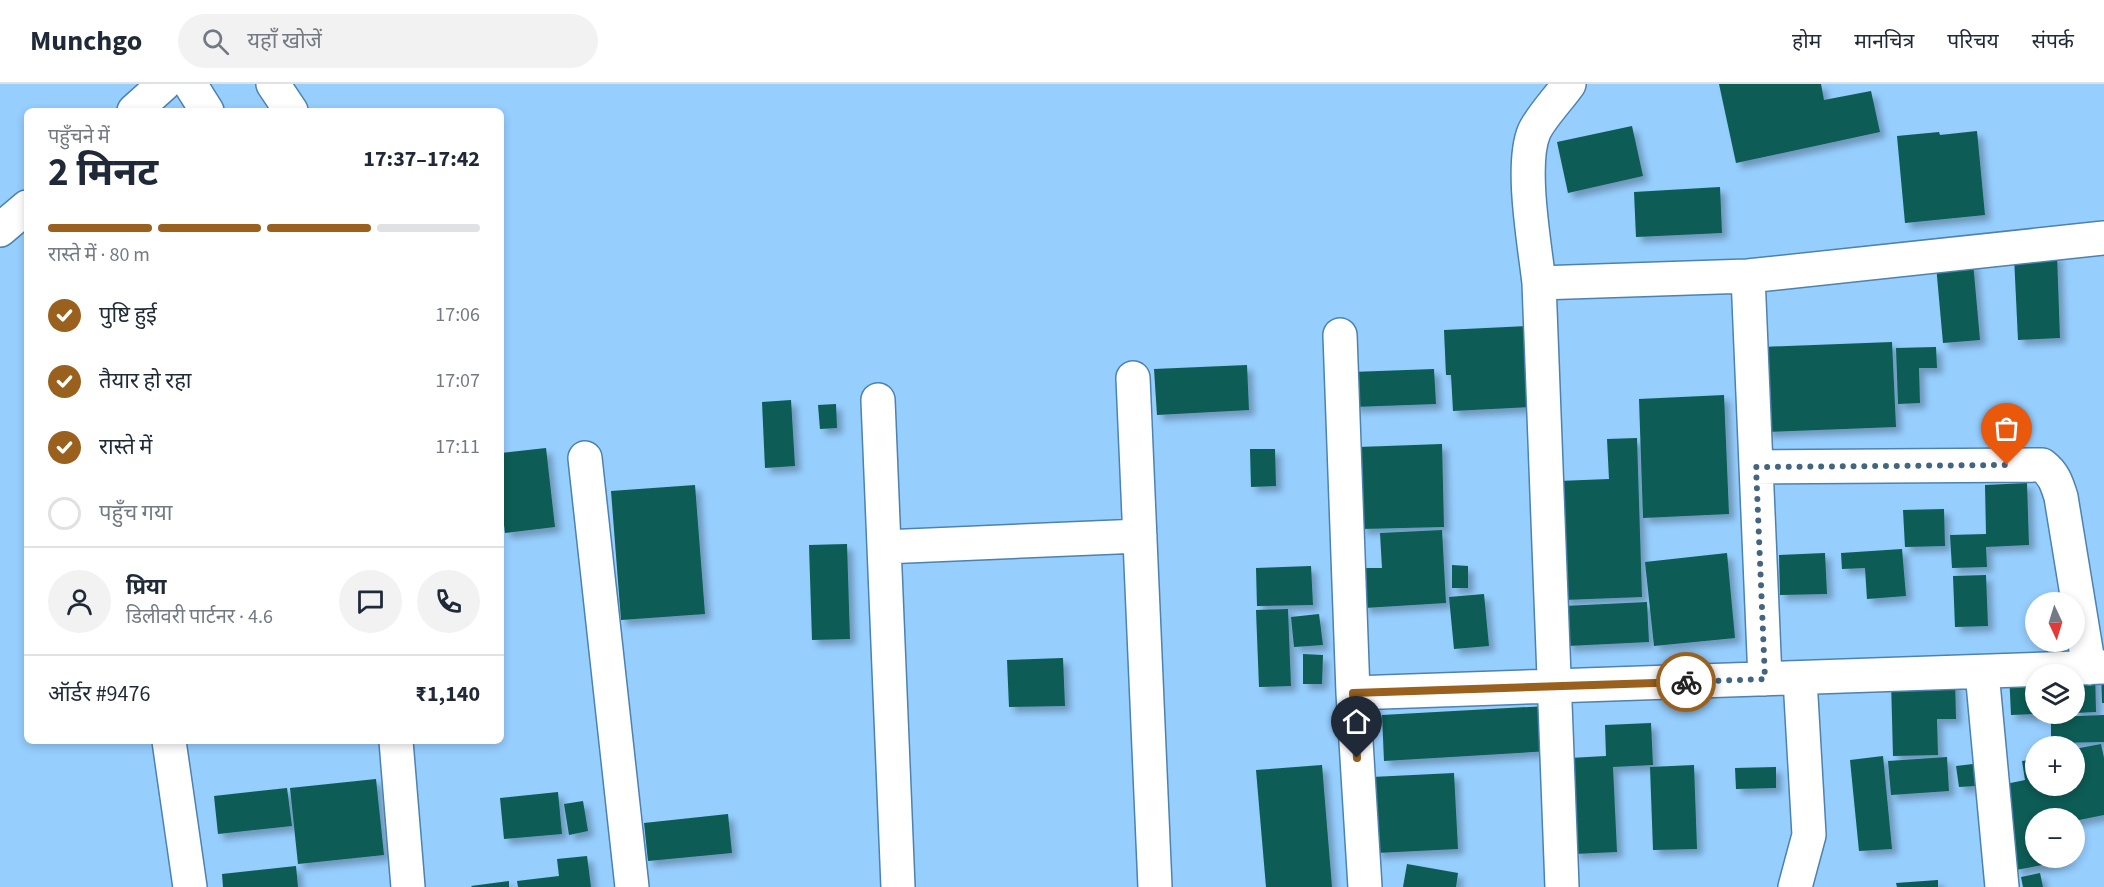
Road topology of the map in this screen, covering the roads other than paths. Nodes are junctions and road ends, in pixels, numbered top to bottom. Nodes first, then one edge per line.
1 (164, 84) edge
2 (190, 84) edge
3 (273, 84) edge
4 (1569, 84) edge
5 (137, 108) edge
6 (205, 108) edge
7 (289, 108) edge
8 (24, 210) edge
9 (0, 230) edge
10 (2104, 238) edge
11 (1748, 276) junction
12 (1539, 283) junction
13 (1340, 335) dead end
14 (1133, 378) dead end
15 (878, 400) dead end
16 (585, 458) dead end
17 (1756, 467) junction
18 (1140, 536) junction
19 (884, 547) junction
20 (2096, 668) edge
21 (1982, 672) junction
22 (1765, 679) junction
23 (1800, 679) junction
24 (1554, 687) junction
25 (1353, 693) junction
26 (169, 744) edge
27 (396, 744) edge
28 (190, 887) edge
29 (408, 887) edge
30 (632, 887) edge
31 (898, 887) edge
32 (1155, 887) edge
33 (1365, 887) edge
34 (1562, 887) edge
35 (1795, 887) edge
36 (2002, 887) edge

1 - 5 street
2 - 6 street
3 - 7 street
4 - 12 street
8 - 9 street
10 - 11 street
11 - 12 street
11 - 17 street
12 - 24 street
13 - 25 street
14 - 18 street
15 - 19 street
16 - 30 street
17 - 20 street
17 - 22 street
18 - 19 street
18 - 32 street
19 - 31 street
20 - 21 street
21 - 23 street
21 - 36 street
22 - 23 street
22 - 24 street
23 - 35 street
24 - 25 street
24 - 34 street
25 - 33 street
26 - 28 street
27 - 29 street

